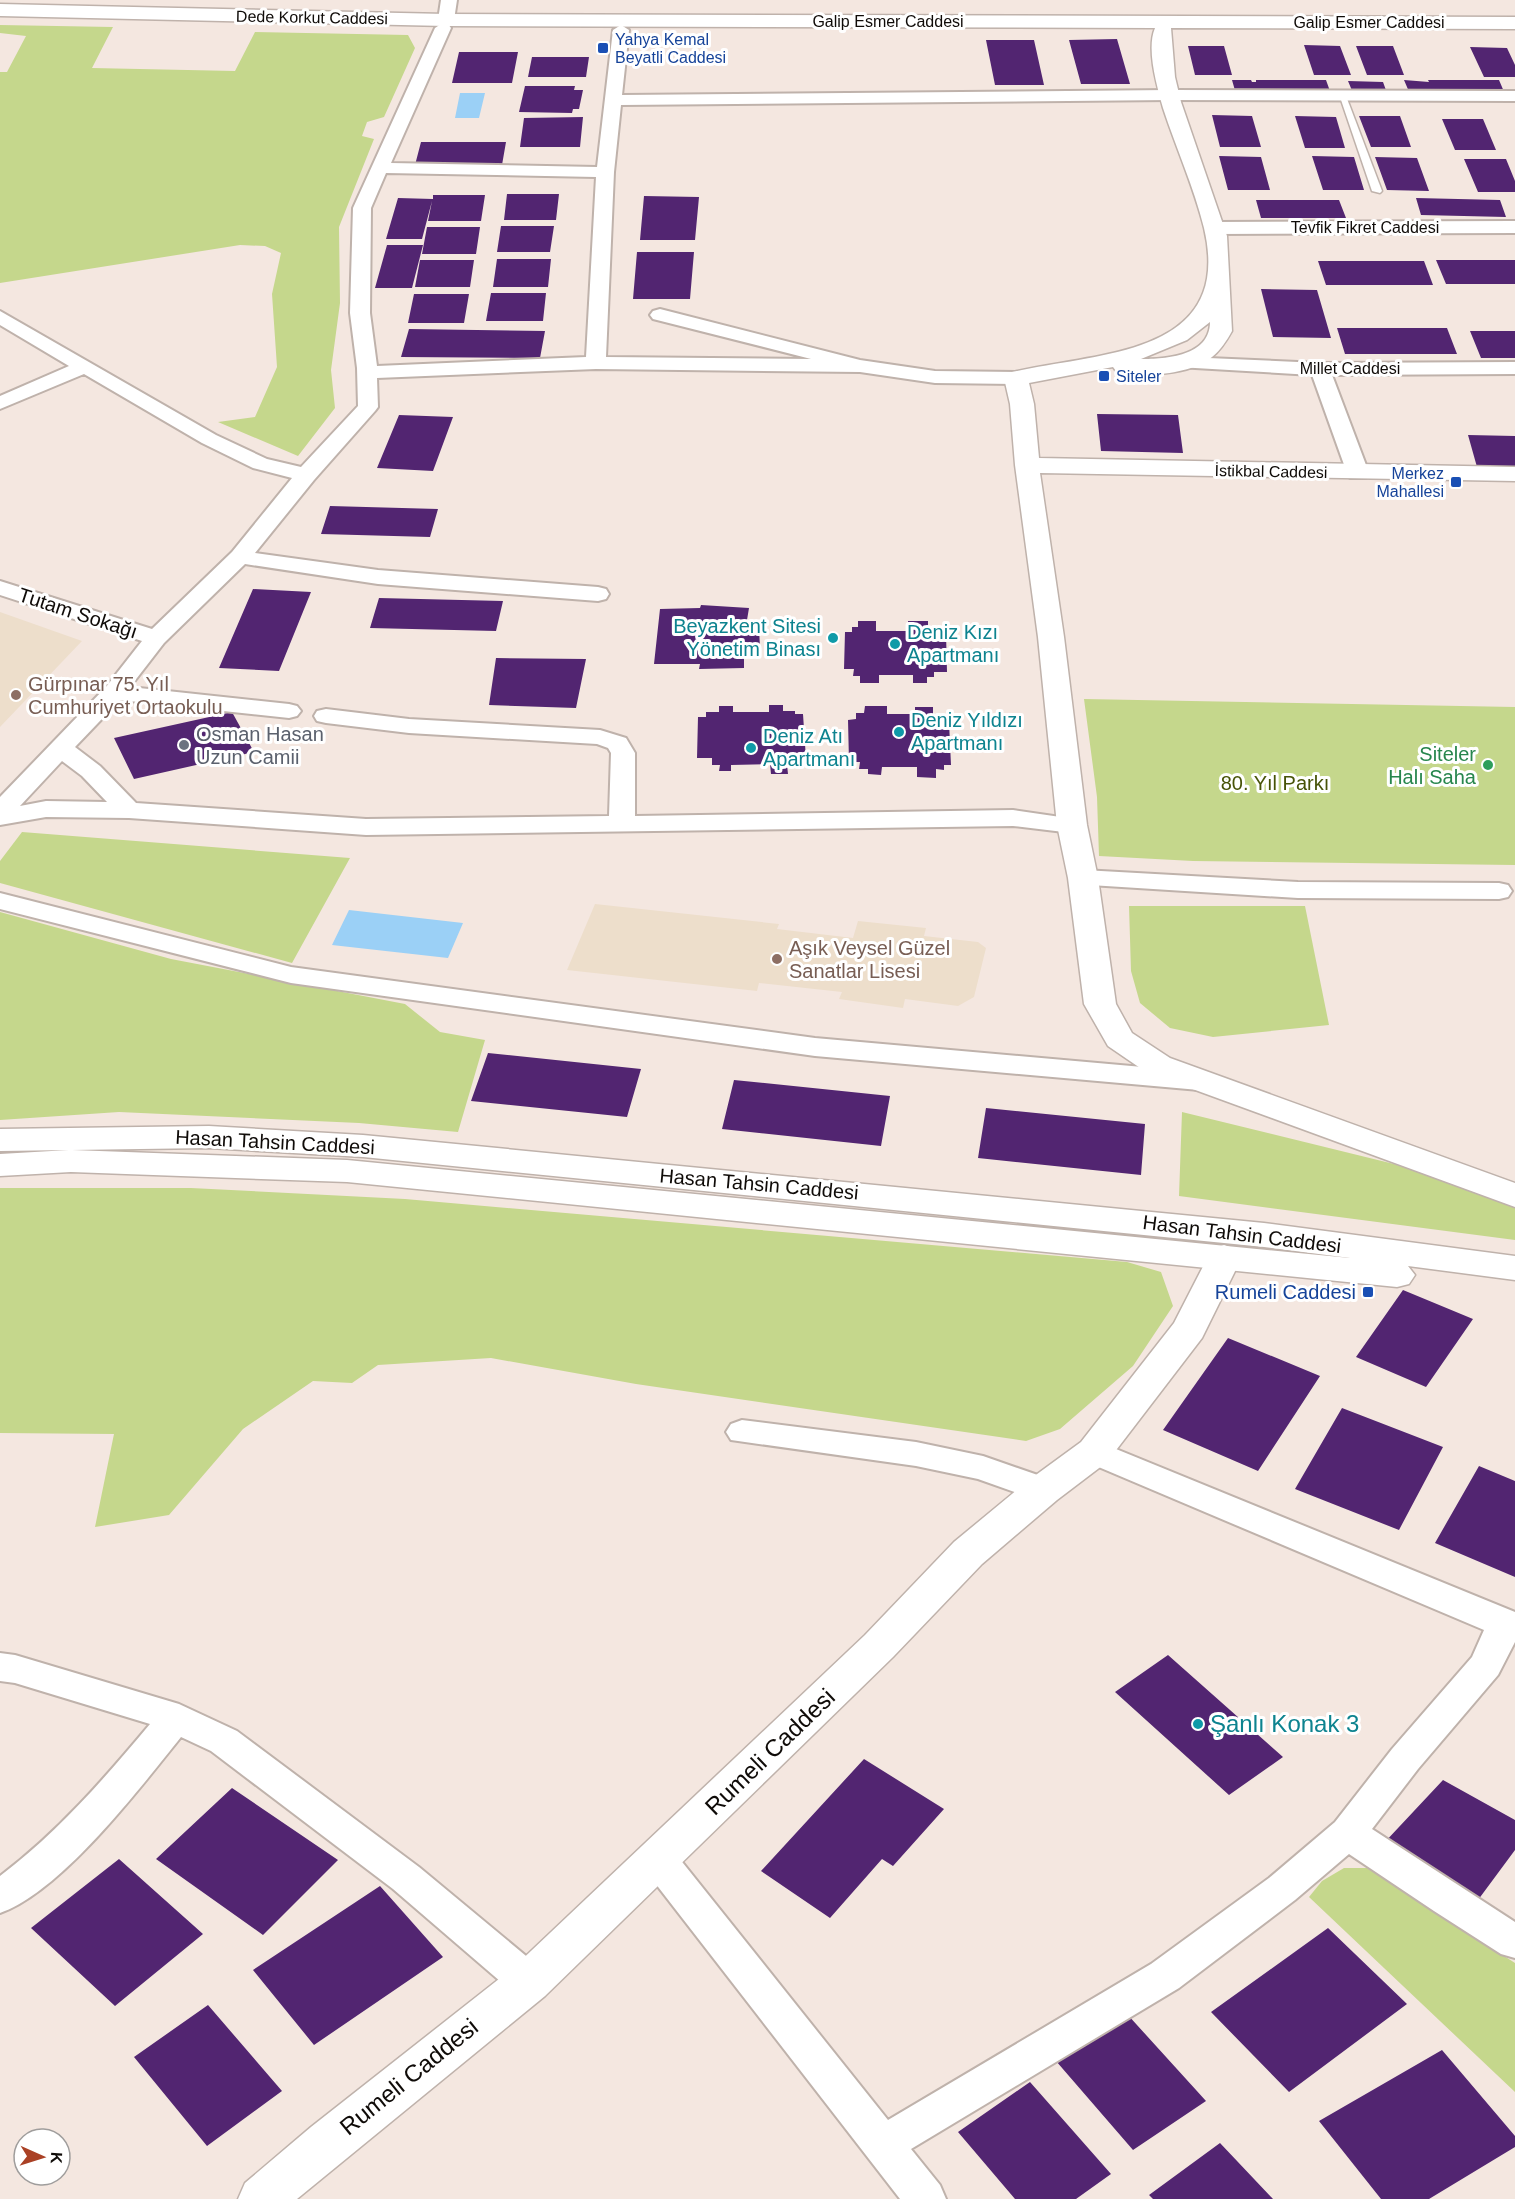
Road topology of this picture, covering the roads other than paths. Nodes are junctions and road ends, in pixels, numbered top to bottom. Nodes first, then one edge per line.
1 (449, 0) edge
2 (0, 10) edge
3 (0, 18) edge
4 (1515, 23) edge
5 (445, 24) junction
6 (622, 25) junction
7 (1162, 26) junction
8 (1515, 31) edge
9 (1170, 95) junction
10 (1342, 96) junction
11 (1510, 96) edge
12 (615, 100) junction
13 (1515, 112) edge
14 (382, 168) junction
15 (605, 172) junction
16 (1377, 191) dead end
17 (1515, 227) edge
18 (1215, 228) junction
19 (1219, 283) junction
20 (660, 315) dead end
21 (0, 317) edge
22 (596, 363) junction
23 (1185, 363) junction
24 (1093, 365) junction
25 (860, 366) junction
26 (84, 367) junction
27 (1515, 368) edge
28 (1320, 369) junction
29 (367, 372) junction
30 (1016, 378) junction
31 (0, 403) edge
32 (1027, 465) junction
33 (1358, 473) junction
34 (1515, 474) edge
35 (306, 475) junction
36 (240, 557) junction
37 (0, 588) edge
38 (598, 594) dead end
39 (156, 638) junction
40 (114, 692) junction
41 (289, 711) dead end
42 (326, 716) dead end
43 (62, 749) junction
44 (129, 810) junction
45 (0, 812) edge
46 (0, 817) edge
47 (622, 823) junction
48 (1072, 825) junction
49 (1083, 878) junction
50 (1499, 891) dead end
51 (0, 901) edge
52 (1199, 1081) junction
53 (0, 1140) edge
54 (0, 1165) edge
55 (1515, 1196) edge
56 (1224, 1257) junction
57 (1515, 1269) edge
58 (1515, 1290) edge
59 (742, 1432) dead end
60 (1094, 1452) junction
61 (1042, 1490) junction
62 (1510, 1625) edge
63 (0, 1667) edge
64 (176, 1718) junction
65 (1348, 1833) junction
66 (658, 1859) junction
67 (0, 1897) edge
68 (1515, 1942) edge
69 (529, 1982) junction
70 (882, 2145) junction
71 (262, 2199) edge
72 (925, 2199) edge

1 - 5 street
2 - 5 street, Dede Korkut Caddesi
3 - 5 street, Dede Korkut Caddesi
4 - 7 street, Galip Esmer Caddesi
5 - 6 street, Dede Korkut Caddesi
5 - 14 street
6 - 7 street, Dede Korkut Caddesi
6 - 12 street
7 - 8 street
7 - 9 street
9 - 10 street
9 - 12 street
9 - 18 street
10 - 11 street
10 - 16 lane
11 - 13 street
12 - 15 street
14 - 15 street
14 - 29 street
15 - 22 street
17 - 18 street, Tevfik Fikret Caddesi
18 - 19 street
19 - 23 street
19 - 24 street
20 - 25 street
21 - 26 street
22 - 25 street
22 - 29 street
23 - 24 street
23 - 28 street, Millet Caddesi
24 - 30 street
25 - 30 street
26 - 31 street
26 - 35 street
27 - 28 street, Millet Caddesi
28 - 33 street
29 - 35 street
30 - 32 street
32 - 33 street, İstikbal Caddesi
32 - 48 street
33 - 34 street, İstikbal Caddesi
35 - 36 street
36 - 38 street
36 - 39 street
37 - 39 street, Tutam Sokağı
39 - 40 street
40 - 41 street
40 - 43 street
42 - 47 street
43 - 44 street
43 - 45 street
44 - 46 street
44 - 47 street
47 - 48 street
48 - 49 street
49 - 50 street
49 - 52 street
51 - 52 street
52 - 55 street
53 - 57 street, Hasan Tahsin Caddesi
54 - 56 street, Hasan Tahsin Caddesi
56 - 58 street, Hasan Tahsin Caddesi
56 - 60 street, Rumeli Caddesi
59 - 61 street
60 - 61 street, Rumeli Caddesi
60 - 62 street
61 - 66 street, Rumeli Caddesi
62 - 65 street
63 - 64 street
64 - 67 street
64 - 69 street
65 - 68 street
65 - 70 street
66 - 69 street, Rumeli Caddesi
66 - 70 street
69 - 71 street, Rumeli Caddesi
70 - 72 street

